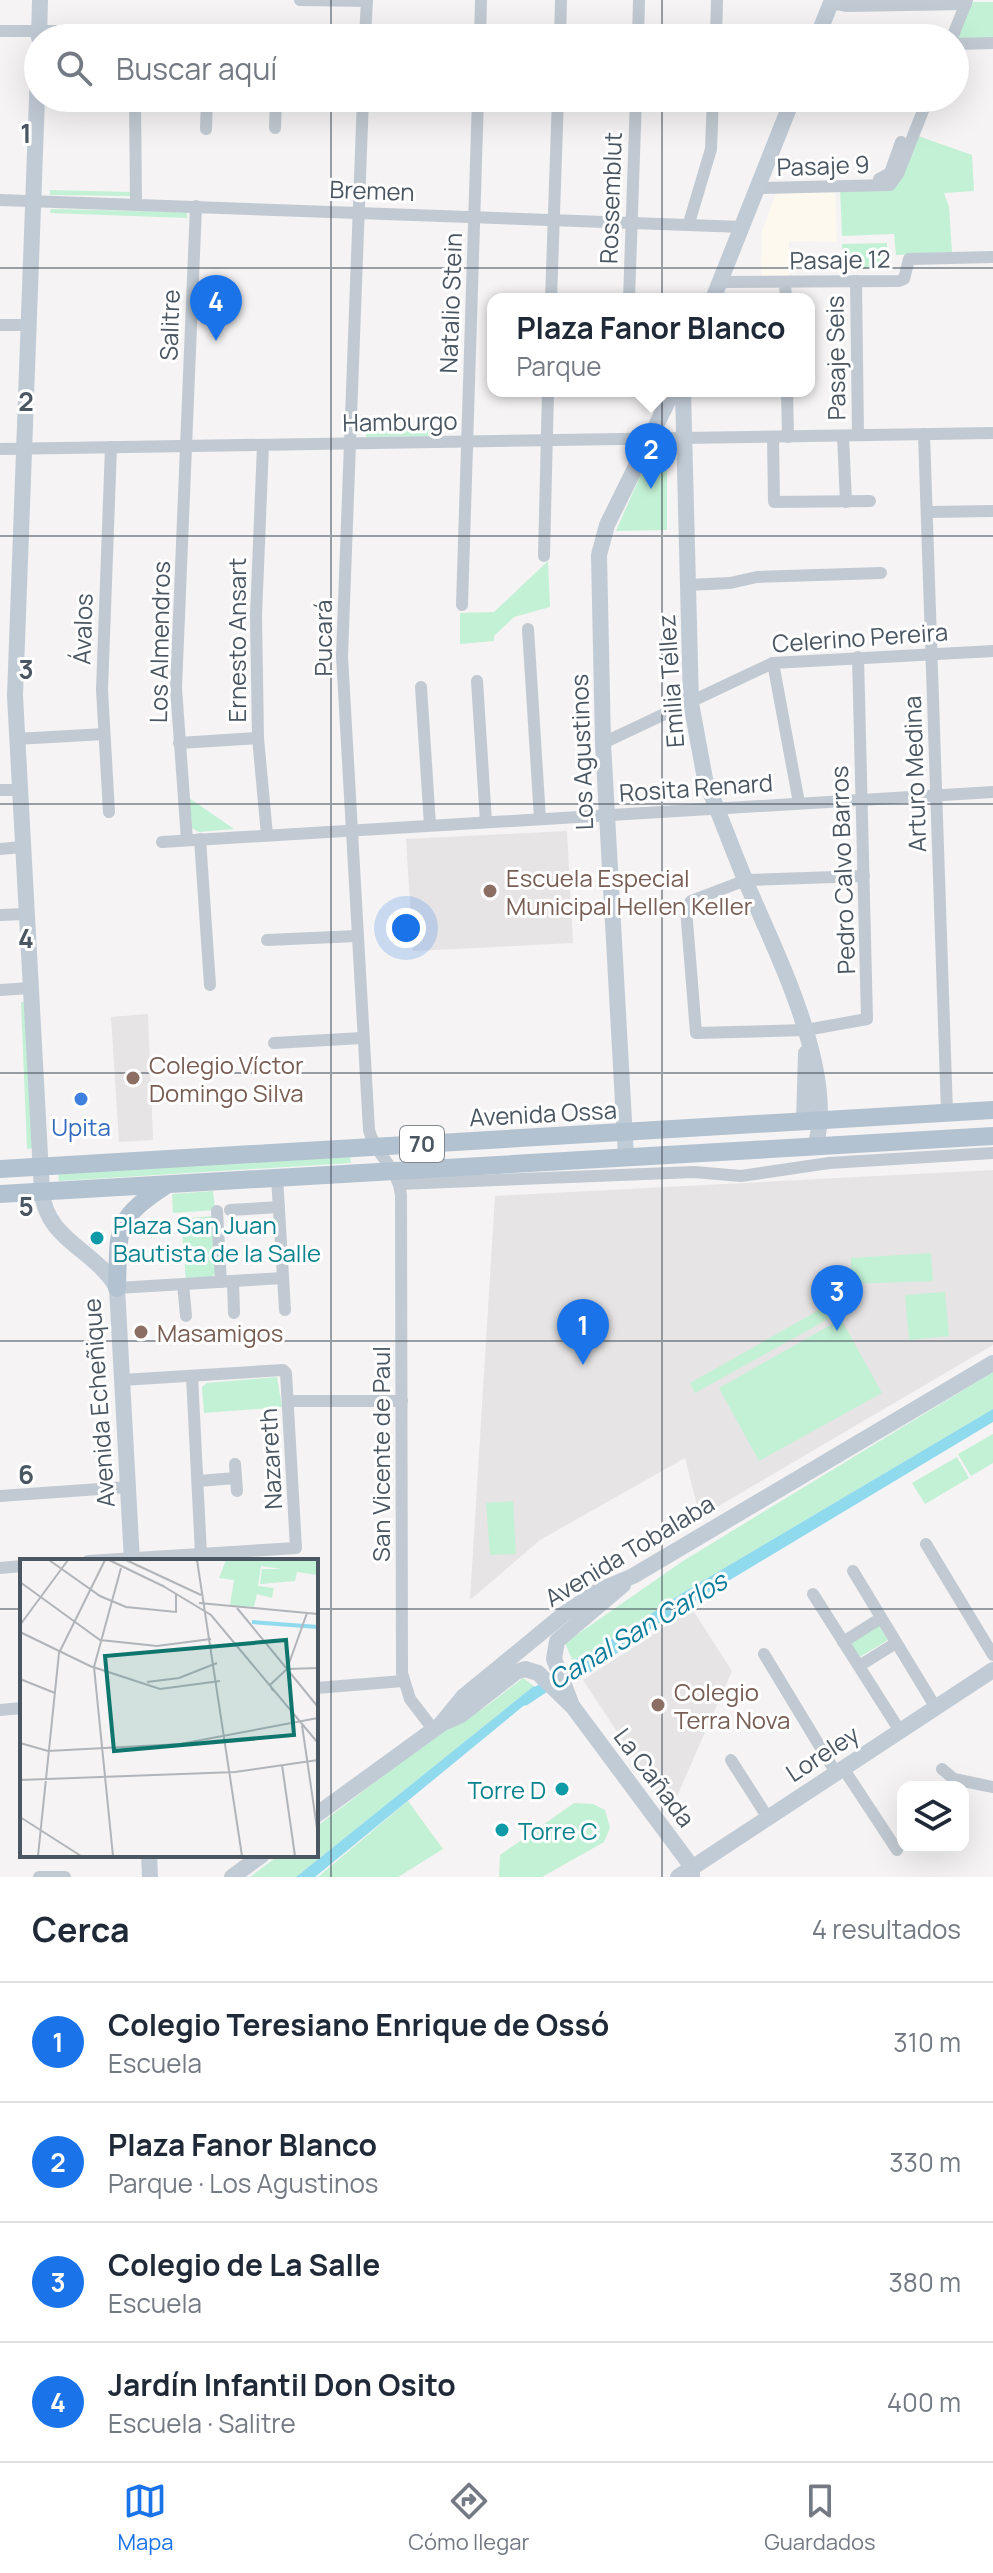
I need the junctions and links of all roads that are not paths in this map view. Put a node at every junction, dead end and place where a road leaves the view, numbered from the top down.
1 (40, 0) edge
2 (300, 0) edge
3 (481, 0) edge
4 (561, 0) edge
5 (639, 0) edge
6 (717, 0) edge
7 (367, 1) edge
8 (832, 1) edge
9 (966, 2) edge
10 (40, 24) edge
11 (366, 24) edge
12 (480, 24) edge
13 (560, 24) edge
14 (638, 24) edge
15 (716, 24) edge
16 (823, 24) edge
17 (957, 24) edge
18 (0, 31) edge
19 (24, 33) edge
20 (993, 43) edge
21 (969, 44) edge
22 (36, 112) edge
23 (135, 112) edge
24 (207, 112) edge
25 (276, 112) edge
26 (363, 112) edge
27 (478, 112) edge
28 (557, 112) edge
29 (635, 112) edge
30 (712, 112) edge
31 (787, 112) edge
32 (922, 112) edge
33 (275, 128) dead end
34 (206, 129) dead end
35 (901, 142) dead end
36 (759, 184) junction
37 (0, 200) edge
38 (32, 201) junction
39 (136, 204) junction
40 (196, 206) junction
41 (359, 211) junction
42 (474, 215) junction
43 (553, 218) junction
44 (631, 221) junction
45 (689, 223) junction
46 (743, 227) junction
47 (993, 257) edge
48 (856, 281) junction
49 (720, 282) junction
50 (785, 282) junction
51 (551, 293) edge
52 (629, 293) edge
53 (715, 293) edge
54 (786, 293) edge
55 (0, 325) edge
56 (27, 325) junction
57 (548, 397) edge
58 (670, 397) edge
59 (683, 397) edge
60 (787, 397) edge
61 (993, 433) edge
62 (924, 434) junction
63 (858, 435) junction
64 (843, 436) junction
65 (773, 437) junction
66 (788, 437) junction
67 (685, 438) junction
68 (649, 439) junction
69 (546, 440) junction
70 (467, 442) junction
71 (350, 444) junction
72 (187, 445) junction
73 (263, 445) junction
74 (111, 447) junction
75 (0, 449) edge
76 (22, 449) junction
77 (870, 501) dead end
78 (846, 502) junction
79 (993, 511) edge
80 (928, 512) junction
81 (544, 556) dead end
82 (881, 573) dead end
83 (687, 585) junction
84 (462, 605) dead end
85 (528, 629) dead end
86 (993, 651) edge
87 (932, 654) junction
88 (858, 657) junction
89 (773, 663) junction
90 (477, 681) dead end
91 (421, 687) dead end
92 (691, 703) junction
93 (104, 734) junction
94 (258, 738) junction
95 (16, 739) junction
96 (179, 743) junction
97 (603, 743) junction
98 (0, 790) edge
99 (19, 790) junction
100 (993, 792) edge
101 (936, 795) junction
102 (862, 800) junction
103 (799, 803) junction
104 (717, 808) junction
105 (109, 812) dead end
106 (607, 815) junction
107 (540, 819) junction
108 (486, 822) junction
109 (430, 825) junction
110 (351, 830) junction
111 (267, 835) junction
112 (194, 839) junction
113 (162, 842) dead end
114 (22, 847) junction
115 (0, 849) edge
116 (864, 876) junction
117 (746, 880) junction
118 (26, 914) junction
119 (0, 915) edge
120 (357, 936) junction
121 (267, 940) dead end
122 (210, 985) dead end
123 (30, 988) junction
124 (0, 990) edge
125 (807, 1036) junction
126 (362, 1038) junction
127 (274, 1043) dead end
128 (993, 1110) edge
129 (947, 1113) junction
130 (812, 1121) junction
131 (625, 1132) junction
132 (993, 1136) edge
133 (376, 1147) junction
134 (815, 1147) junction
135 (993, 1153) edge
136 (41, 1166) junction
137 (627, 1166) junction
138 (0, 1169) edge
139 (277, 1177) junction
140 (397, 1177) junction
141 (168, 1184) junction
142 (42, 1192) junction
143 (0, 1194) edge
144 (279, 1207) junction
145 (283, 1278) junction
146 (227, 1282) junction
147 (183, 1284) junction
148 (117, 1288) junction
149 (285, 1310) dead end
150 (234, 1313) dead end
151 (186, 1316) dead end
152 (993, 1363) edge
153 (192, 1376) junction
154 (122, 1380) junction
155 (289, 1401) junction
156 (402, 1401) junction
157 (235, 1464) dead end
158 (198, 1481) junction
159 (128, 1487) junction
160 (0, 1496) edge
161 (926, 1544) dead end
162 (201, 1554) junction
163 (265, 1556) edge
164 (132, 1559) edge
165 (20, 1566) edge
166 (0, 1568) edge
167 (853, 1571) dead end
168 (633, 1576) junction
169 (813, 1594) dead end
170 (881, 1618) junction
171 (843, 1642) junction
172 (896, 1643) junction
173 (764, 1654) dead end
174 (993, 1655) edge
175 (859, 1666) junction
176 (993, 1670) edge
177 (554, 1679) junction
178 (403, 1681) junction
179 (318, 1688) edge
180 (20, 1708) edge
181 (936, 1708) junction
182 (0, 1710) edge
183 (436, 1727) junction
184 (900, 1731) junction
185 (731, 1760) dead end
186 (942, 1769) dead end
187 (840, 1770) junction
188 (993, 1787) edge
189 (318, 1814) edge
190 (768, 1818) junction
191 (897, 1850) dead end
192 (149, 1857) edge
193 (259, 1857) edge
194 (692, 1872) edge
195 (39, 1877) edge
196 (65, 1877) edge
197 (150, 1877) edge
198 (232, 1877) edge
199 (678, 1877) edge
200 (709, 1877) edge

1 - 10 street
2 - 7 street
3 - 12 street
4 - 13 street
5 - 14 street
6 - 15 street
7 - 11 street
8 - 9 street
8 - 16 street
9 - 17 street
18 - 19 street
20 - 21 street
22 - 38 street, Avenida Echeñique
23 - 39 street
24 - 34 street
25 - 33 street
26 - 41 street, Pucará
27 - 42 street, Natalio Stein
28 - 43 street
29 - 44 street, Rossemblut
30 - 45 street
31 - 36 street
32 - 36 street, Pasaje 9
35 - 36 street
36 - 46 street
37 - 38 street, Bremen
38 - 39 street, Bremen
38 - 56 street, Avenida Echeñique
39 - 40 street, Bremen
40 - 41 street, Bremen
40 - 72 street, Salitre
41 - 42 street, Bremen
41 - 71 street, Pucará
42 - 43 street, Bremen
42 - 70 street, Natalio Stein
43 - 44 street, Bremen
43 - 51 street
44 - 45 street, Bremen
44 - 52 street, Rossemblut
45 - 46 street, Bremen
46 - 49 street
47 - 48 street, Pasaje 12
48 - 50 street, Pasaje 12
48 - 63 street, Pasaje Seis
49 - 50 street, Pasaje 12
49 - 53 street
50 - 54 street
55 - 56 street
56 - 76 street, Avenida Echeñique
57 - 69 street
58 - 68 street, Los Agustinos
59 - 67 street, Emilia Téllez
60 - 66 street
61 - 62 street, Hamburgo
62 - 63 street, Hamburgo
62 - 80 street, Arturo Medina
63 - 64 street, Hamburgo
64 - 66 street, Hamburgo
64 - 78 street
65 - 66 street, Hamburgo
65 - 67 street, Hamburgo
65 - 78 street
67 - 68 street, Hamburgo
67 - 83 street, Emilia Téllez
68 - 69 street, Hamburgo
68 - 97 street, Los Agustinos
69 - 70 street, Hamburgo
69 - 81 street
70 - 71 street, Hamburgo
70 - 84 street, Natalio Stein
71 - 73 street, Hamburgo
71 - 110 street, Pucará
72 - 73 street, Hamburgo
72 - 74 street, Hamburgo
72 - 96 street, Los Almendros
73 - 94 street, Ernesto Ansart
74 - 76 street, Hamburgo
74 - 93 street, Ávalos
75 - 76 street, Hamburgo
76 - 95 street, Avenida Echeñique
77 - 78 street
79 - 80 street
80 - 87 street, Arturo Medina
82 - 83 street
83 - 92 street, Emilia Téllez
85 - 107 street
86 - 87 street, Celerino Pereira
87 - 88 street, Celerino Pereira
87 - 101 street, Arturo Medina
88 - 89 street, Celerino Pereira
88 - 102 street, Pedro Calvo Barros
89 - 92 street, Celerino Pereira
89 - 103 street
90 - 108 street
91 - 109 street
92 - 97 street, Celerino Pereira
92 - 104 street, Emilia Téllez
93 - 95 street
93 - 105 street, Ávalos
94 - 96 street
94 - 111 street, Ernesto Ansart
95 - 99 street, Avenida Echeñique
96 - 112 street, Los Almendros
97 - 106 street, Los Agustinos
98 - 99 street
99 - 114 street, Avenida Echeñique
100 - 101 street, Rosita Renard
101 - 102 street, Rosita Renard
101 - 129 street, Arturo Medina
102 - 103 street, Rosita Renard
102 - 116 street, Pedro Calvo Barros
103 - 104 street, Rosita Renard
104 - 106 street, Rosita Renard
104 - 117 street, Emilia Téllez
106 - 107 street, Rosita Renard
106 - 131 street, Los Agustinos
107 - 108 street, Rosita Renard
108 - 109 street, Rosita Renard
109 - 110 street, Rosita Renard
110 - 111 street, Rosita Renard
110 - 120 street, Pucará
111 - 112 street, Rosita Renard
112 - 113 street, Rosita Renard
112 - 122 street, Los Almendros
114 - 115 street
114 - 118 street, Avenida Echeñique
116 - 117 street
116 - 125 street, Pedro Calvo Barros
117 - 125 street, Emilia Téllez
117 - 125 street
118 - 119 street
118 - 123 street, Avenida Echeñique
120 - 121 street
120 - 126 street, Pucará
123 - 124 street
123 - 136 street, Avenida Echeñique
125 - 130 street, Emilia Téllez
126 - 127 street
126 - 133 street, Pucará
128 - 129 main road, Avenida Ossa / 70
129 - 130 main road, Avenida Ossa / 70
130 - 131 main road, Avenida Ossa / 70
130 - 134 street, Emilia Téllez
131 - 133 main road, Avenida Ossa / 70
131 - 137 street, Los Agustinos
132 - 134 main road, Avenida Ossa / 70
133 - 136 main road, Avenida Ossa / 70
133 - 140 street, Pucará
134 - 137 main road, Avenida Ossa / 70
135 - 137 street, Avenida Ossa
136 - 138 main road, Avenida Ossa / 70
136 - 142 street, Avenida Echeñique
137 - 140 main road, Avenida Ossa / 70
139 - 140 main road, Avenida Ossa / 70
139 - 141 main road, Avenida Ossa / 70
139 - 144 street
140 - 156 street, San Vicente de Paul
141 - 142 main road, Avenida Ossa / 70
141 - 148 main road
142 - 143 main road, Avenida Ossa / 70
142 - 148 street, Avenida Echeñique
144 - 145 street
144 - 146 street
145 - 146 street
145 - 149 street
146 - 147 street
146 - 150 street
147 - 148 street
147 - 151 street
148 - 154 street, Avenida Echeñique
152 - 168 street, Avenida Tobalaba
153 - 154 street
153 - 155 street, Nazareth
153 - 158 street
154 - 159 street, Avenida Echeñique
155 - 156 street
155 - 163 street, Nazareth
156 - 178 street, San Vicente de Paul
157 - 158 street
158 - 162 street
159 - 160 street
159 - 164 street, Avenida Echeñique
161 - 174 street
162 - 163 street
162 - 164 street
165 - 166 street
167 - 170 street
168 - 177 street
168 - 183 street, Avenida Tobalaba
169 - 171 street
170 - 171 street
170 - 172 street
171 - 175 street
172 - 175 street
172 - 181 street
173 - 187 street
175 - 184 street
176 - 181 street, Loreley
177 - 183 street
177 - 194 street, La Cañada
178 - 179 street
178 - 183 street, San Vicente de Paul
180 - 182 street
181 - 184 street, Loreley
183 - 189 street, Avenida Tobalaba
184 - 187 street, Loreley
185 - 190 street
186 - 188 street
187 - 190 street, Loreley
187 - 191 street
190 - 194 street, Loreley
192 - 197 street
193 - 198 street
194 - 199 street, Loreley
194 - 200 street
195 - 196 street

